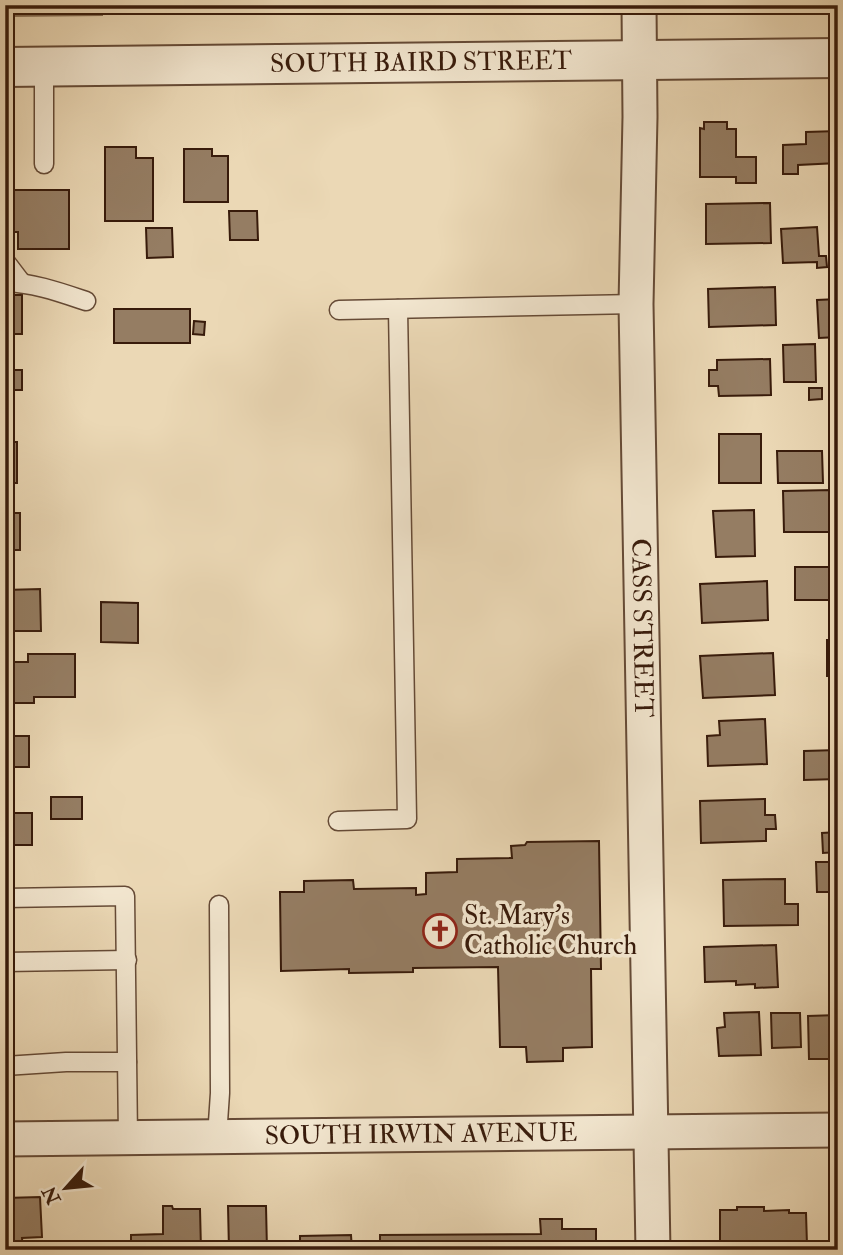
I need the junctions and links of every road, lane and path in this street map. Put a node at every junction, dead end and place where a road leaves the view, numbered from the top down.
1 (639, 5) edge
2 (838, 58) edge
3 (639, 60) junction
4 (5, 66) edge
5 (44, 66) junction
6 (44, 164) dead end
7 (5, 261) edge
8 (13, 282) edge
9 (86, 301) dead end
10 (636, 304) junction
11 (398, 309) junction
12 (339, 310) dead end
13 (338, 821) dead end
14 (5, 898) edge
15 (219, 905) dead end
16 (127, 960) junction
17 (5, 962) edge
18 (127, 1062) junction
19 (5, 1066) edge
20 (838, 1130) edge
21 (652, 1132) junction
22 (217, 1137) junction
23 (128, 1138) junction
24 (5, 1139) edge
25 (653, 1250) edge

1 - 3 street, CASS STREET
2 - 3 street, SOUTH BAIRD STREET
3 - 5 street, SOUTH BAIRD STREET
3 - 10 street, CASS STREET
4 - 5 street, SOUTH BAIRD STREET
5 - 6 lane
7 - 8 lane
8 - 9 lane
10 - 11 lane
10 - 21 street, CASS STREET
11 - 12 lane
11 - 13 lane
14 - 16 lane
15 - 22 lane
16 - 17 lane
16 - 18 lane
18 - 19 lane
18 - 23 lane
20 - 21 street, SOUTH IRWIN AVENUE
21 - 22 street, SOUTH IRWIN AVENUE
21 - 25 street, CASS STREET
22 - 23 street, SOUTH IRWIN AVENUE
23 - 24 street, SOUTH IRWIN AVENUE

